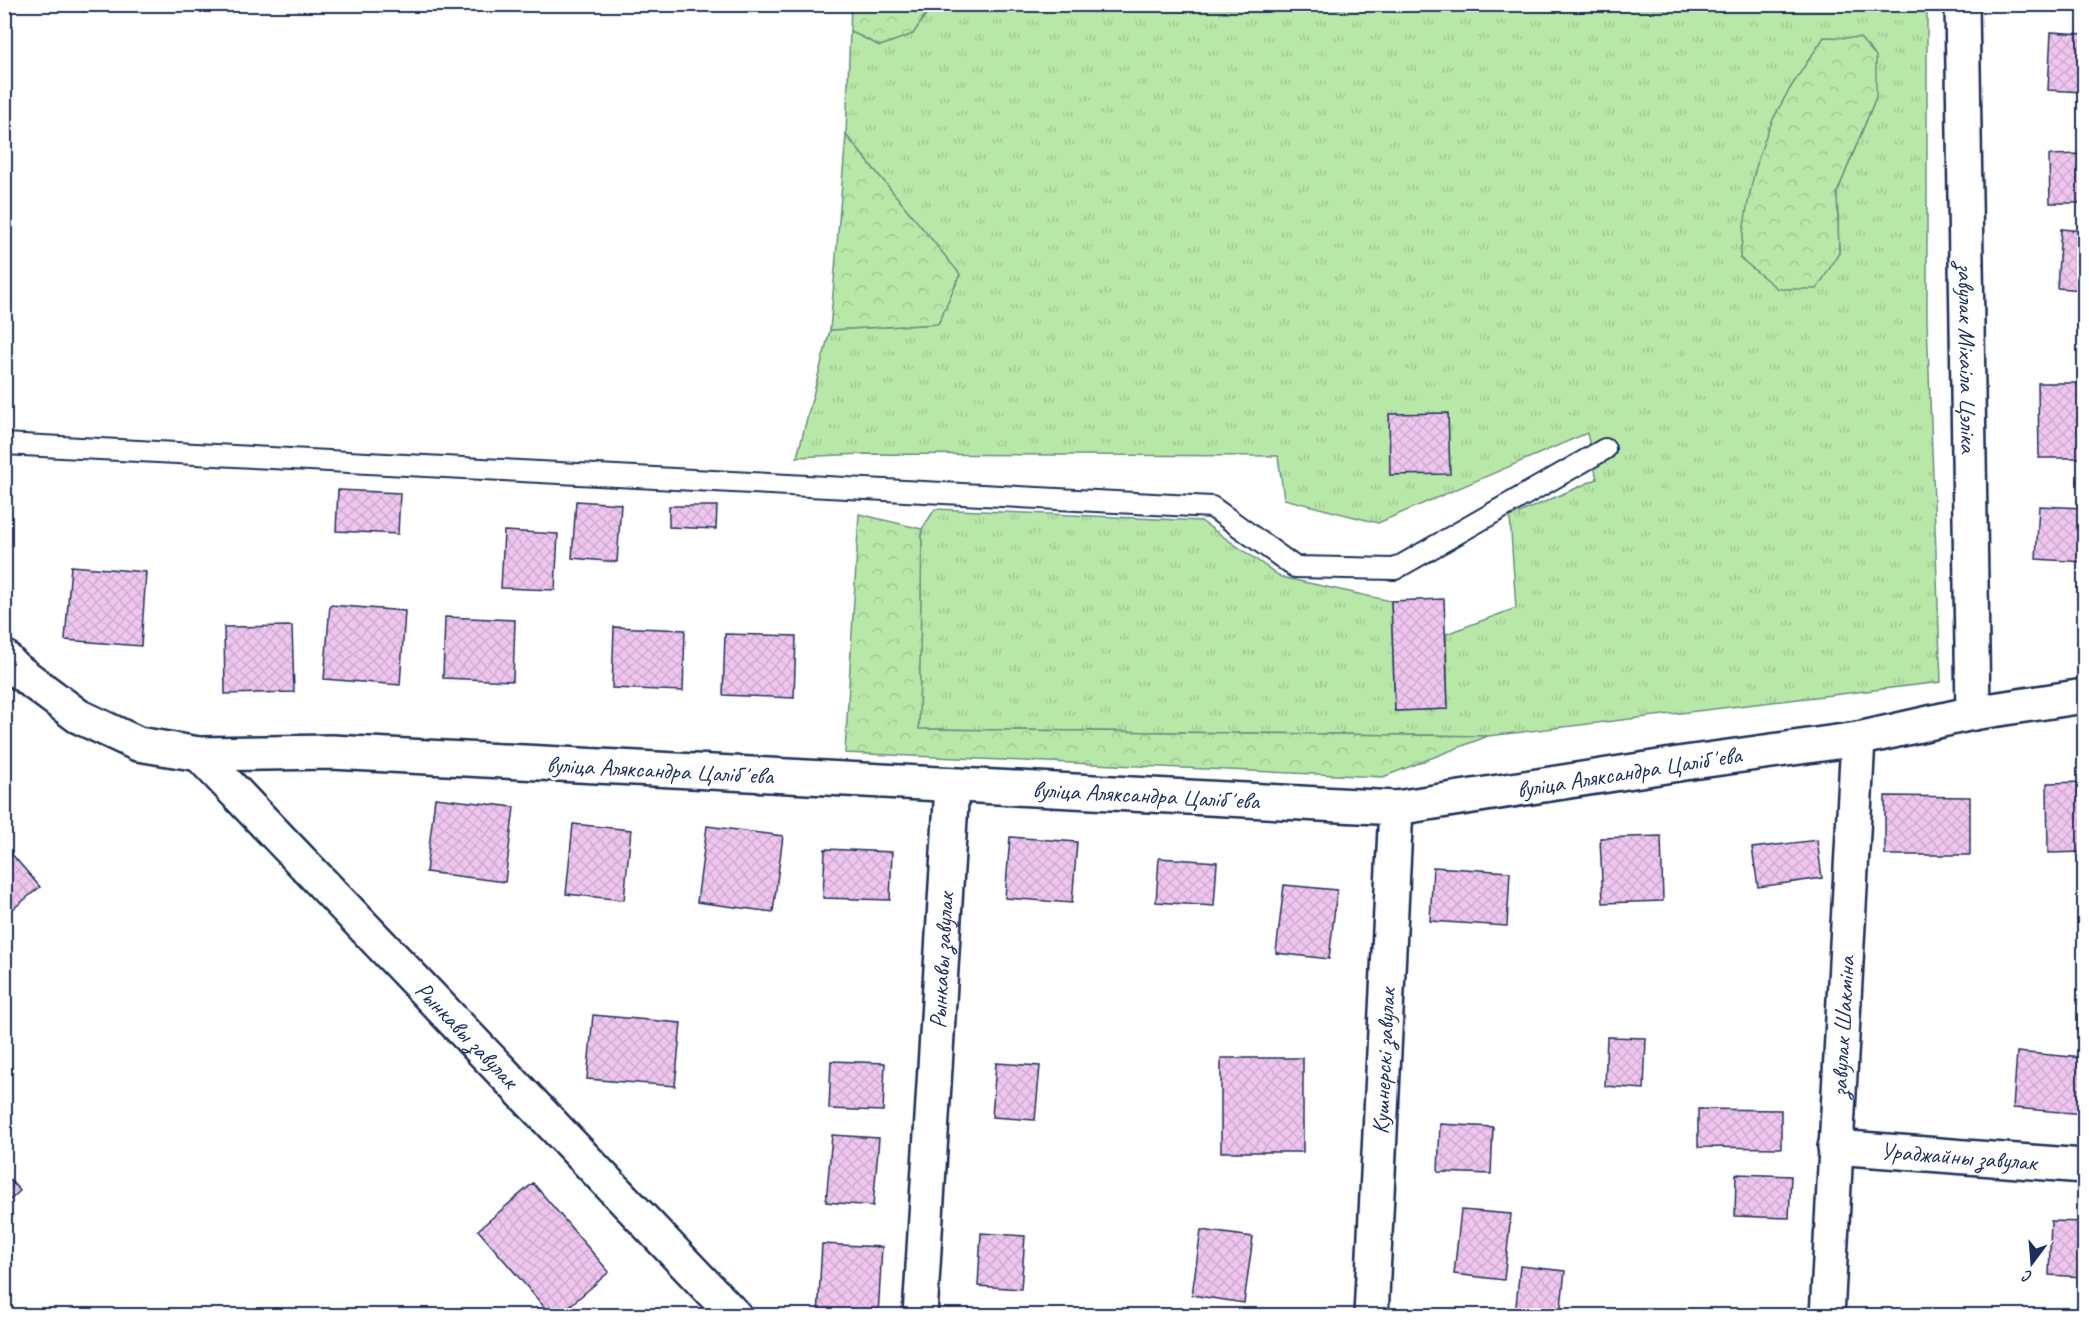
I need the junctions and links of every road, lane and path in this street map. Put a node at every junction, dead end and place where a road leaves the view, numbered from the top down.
1 (1962, 4) edge
2 (4, 444) edge
3 (1605, 448) dead end
4 (4, 657) edge
5 (2085, 696) edge
6 (1973, 713) junction
7 (1858, 739) junction
8 (199, 754) junction
9 (952, 786) junction
10 (1396, 808) junction
11 (1835, 1147) junction
12 (2085, 1166) edge
13 (735, 1316) edge
14 (920, 1316) edge
15 (1371, 1316) edge
16 (1827, 1316) edge

1 - 6 street, завулак Міхаіла Цэліка
2 - 3 lane
4 - 8 street, вуліца Аляксандра Цалібʼева
5 - 6 street, вуліца Аляксандра Цалібʼева
6 - 7 street, вуліца Аляксандра Цалібʼева
7 - 10 street, вуліца Аляксандра Цалібʼева
7 - 11 street, завулак Шакміна
8 - 9 street, вуліца Аляксандра Цалібʼева
8 - 13 street, Рынкавы завулак
9 - 10 street, вуліца Аляксандра Цалібʼева
9 - 14 street, Рынкавы завулак
10 - 15 street, Кушнерскі завулак
11 - 12 street, Ураджайны завулак
11 - 16 street, завулак Шакміна

